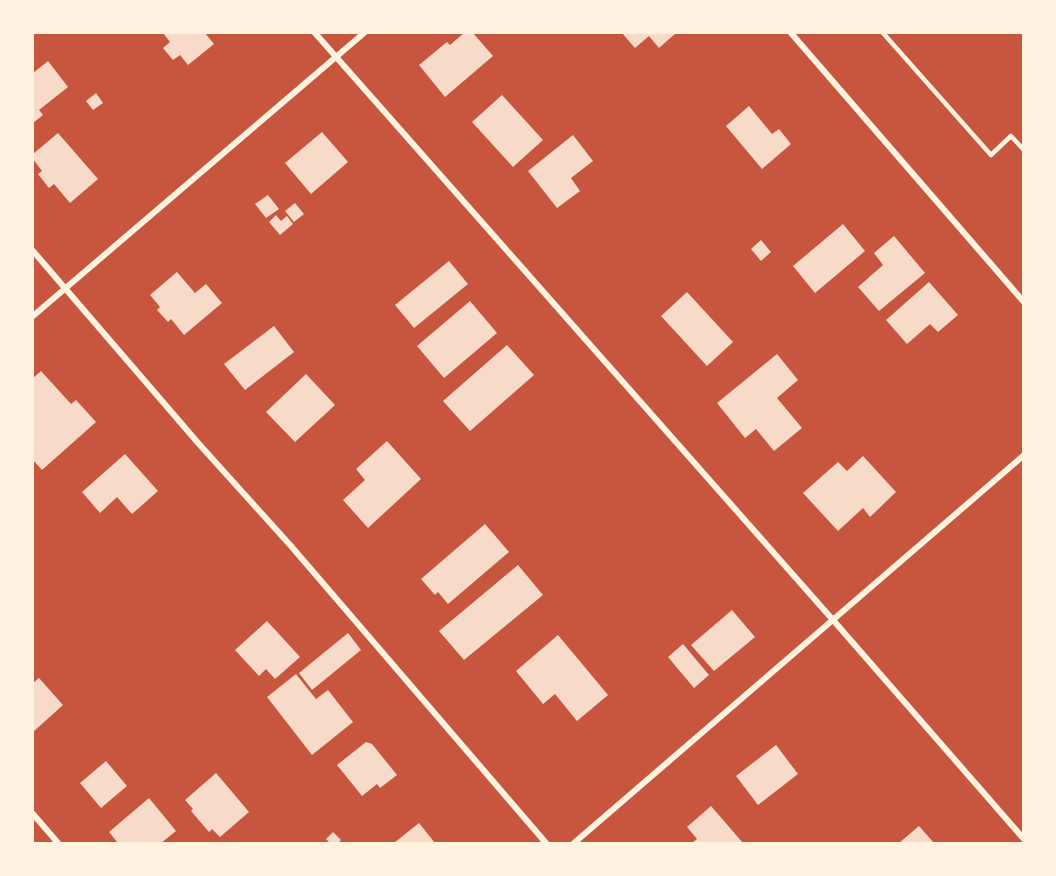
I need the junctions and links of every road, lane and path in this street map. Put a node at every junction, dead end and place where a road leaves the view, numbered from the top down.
1 (315, 33) edge
2 (364, 33) edge
3 (791, 33) edge
4 (884, 33) edge
5 (336, 57) junction
6 (1023, 149) edge
7 (33, 251) edge
8 (65, 288) junction
9 (1023, 301) edge
10 (33, 316) edge
11 (1023, 456) edge
12 (833, 620) junction
13 (33, 814) edge
14 (1023, 838) edge
15 (58, 843) edge
16 (546, 843) edge
17 (574, 843) edge

1 - 5 street
2 - 5 street
3 - 9 street
4 - 6 lane
5 - 8 street
5 - 12 street
7 - 8 street
8 - 10 street
8 - 16 street
11 - 12 street
12 - 14 street
12 - 17 street
13 - 15 street

